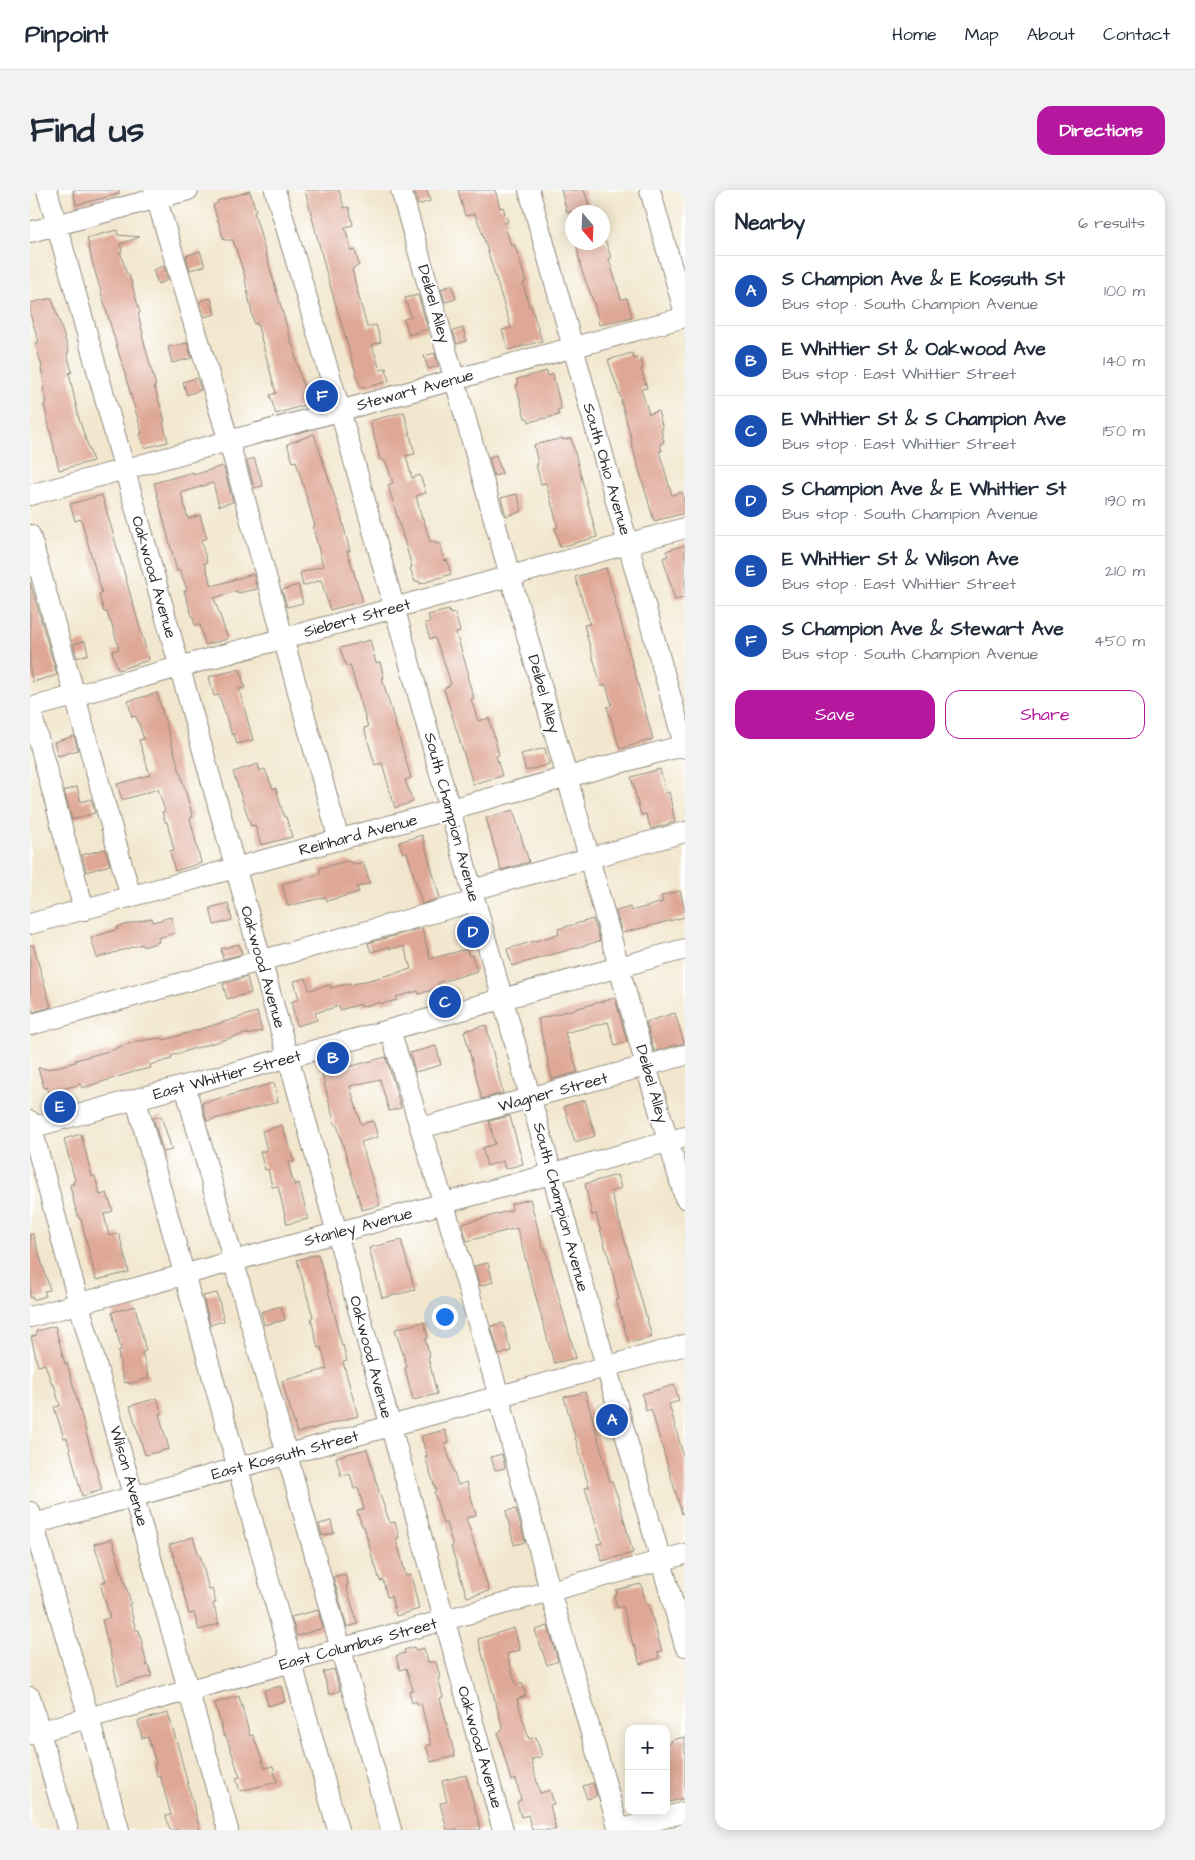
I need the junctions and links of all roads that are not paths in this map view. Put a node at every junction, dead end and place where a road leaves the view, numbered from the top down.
1 (47, 190) edge
2 (188, 190) edge
3 (275, 190) edge
4 (400, 190) edge
5 (529, 190) edge
6 (650, 190) edge
7 (155, 194) edge
8 (57, 225) junction
9 (30, 232) edge
10 (685, 315) edge
11 (574, 348) junction
12 (456, 380) junction
13 (340, 410) junction
14 (229, 442) junction
15 (124, 471) junction
16 (30, 495) edge
17 (685, 528) edge
18 (30, 534) edge
19 (628, 543) junction
20 (510, 576) junction
21 (394, 608) junction
22 (284, 638) junction
23 (179, 666) junction
24 (74, 696) junction
25 (30, 708) edge
26 (685, 746) edge
27 (567, 777) junction
28 (449, 810) junction
29 (685, 832) edge
30 (339, 840) junction
31 (588, 858) junction
32 (235, 868) junction
33 (473, 896) junction
34 (131, 897) junction
35 (84, 910) junction
36 (30, 924) edge
37 (685, 949) edge
38 (261, 960) junction
39 (619, 967) junction
40 (503, 999) junction
41 (30, 1025) edge
42 (390, 1030) junction
43 (685, 1055) edge
44 (288, 1058) junction
45 (646, 1066) junction
46 (185, 1086) junction
47 (532, 1098) junction
48 (136, 1100) junction
49 (31, 1126) edge
50 (421, 1128) junction
51 (677, 1139) edge
52 (552, 1175) junction
53 (685, 1198) edge
54 (444, 1204) junction
55 (337, 1233) junction
56 (234, 1261) junction
57 (185, 1275) junction
58 (79, 1304) junction
59 (30, 1317) edge
60 (685, 1344) edge
61 (606, 1366) junction
62 (499, 1396) junction
63 (390, 1426) junction
64 (287, 1454) junction
65 (238, 1468) junction
66 (135, 1497) junction
67 (31, 1521) edge
68 (685, 1554) edge
69 (661, 1560) junction
70 (550, 1591) junction
71 (445, 1620) junction
72 (685, 1646) edge
73 (341, 1649) junction
74 (292, 1662) junction
75 (189, 1691) junction
76 (30, 1697) edge
77 (89, 1718) junction
78 (35, 1733) edge
79 (685, 1812) edge
80 (68, 1830) edge
81 (119, 1830) edge
82 (228, 1830) edge
83 (338, 1830) edge
84 (391, 1830) edge
85 (503, 1830) edge
86 (619, 1830) edge

1 - 8 street, Oakwood Avenue
2 - 7 street
3 - 13 street, South Champion Avenue
4 - 12 street, Deibel Alley
5 - 11 street, South Ohio Avenue
6 - 10 street
7 - 8 street
7 - 14 street
8 - 9 street
8 - 15 street, Oakwood Avenue
10 - 11 street, Stewart Avenue
11 - 12 street, Stewart Avenue
11 - 19 street, South Ohio Avenue
12 - 13 street, Stewart Avenue
12 - 20 street, Deibel Alley
13 - 14 street, Stewart Avenue
13 - 21 street, South Champion Avenue
14 - 15 street, Stewart Avenue
14 - 22 street
15 - 16 street, Stewart Avenue
15 - 23 street, Oakwood Avenue
17 - 19 street, Siebert Street
18 - 24 street
19 - 20 street, Siebert Street
19 - 26 street, South Ohio Avenue
20 - 21 street, Siebert Street
20 - 27 street, Deibel Alley
21 - 22 street, Siebert Street
21 - 28 street, South Champion Avenue
22 - 23 street, Siebert Street
22 - 30 street
23 - 24 street, Siebert Street
23 - 32 street, Oakwood Avenue
24 - 25 street, Siebert Street
24 - 34 street
25 - 35 street
26 - 27 street, Reinhard Avenue
27 - 28 street, Reinhard Avenue
27 - 31 street, Deibel Alley
28 - 30 street, Reinhard Avenue
28 - 33 street, South Champion Avenue
29 - 31 street
30 - 32 street, Reinhard Avenue
31 - 33 street
31 - 39 street, Deibel Alley
32 - 34 street, Reinhard Avenue
32 - 38 street, Oakwood Avenue
33 - 38 street
33 - 40 street, South Champion Avenue
34 - 35 street, Reinhard Avenue
35 - 36 street, Reinhard Avenue
37 - 39 street, East Whittier Street
38 - 41 street
38 - 44 street, Oakwood Avenue
39 - 40 street, East Whittier Street
39 - 45 street, Deibel Alley
40 - 42 street, East Whittier Street
40 - 47 street, South Champion Avenue
42 - 44 street, East Whittier Street
42 - 50 street
43 - 45 street, Wagner Street
44 - 46 street, East Whittier Street
44 - 55 street, Oakwood Avenue
45 - 47 street, Wagner Street
45 - 51 street, Deibel Alley
46 - 48 street, East Whittier Street
46 - 56 street
47 - 50 street, Wagner Street
47 - 52 street, South Champion Avenue
48 - 49 street, East Whittier Street
48 - 57 street
49 - 58 street, Wilson Avenue
50 - 54 street
51 - 52 street, Stanley Avenue
51 - 53 street, Deibel Alley
52 - 54 street, Stanley Avenue
52 - 61 street, South Champion Avenue
54 - 55 street, Stanley Avenue
54 - 62 street
55 - 56 street, Stanley Avenue
55 - 63 street, Oakwood Avenue
56 - 57 street, Stanley Avenue
56 - 64 street
57 - 58 street, Stanley Avenue
57 - 65 street
58 - 59 street, Stanley Avenue
58 - 66 street, Wilson Avenue
60 - 61 street, East Kossuth Street
61 - 62 street, East Kossuth Street
61 - 69 street, South Champion Avenue
62 - 63 street, East Kossuth Street
62 - 70 street
63 - 64 street, East Kossuth Street
63 - 71 street, Oakwood Avenue
64 - 65 street, East Kossuth Street
64 - 73 street
65 - 66 street, East Kossuth Street
65 - 74 street
66 - 67 street, East Kossuth Street
66 - 75 street, Wilson Avenue
67 - 77 street
68 - 69 street, East Columbus Street
69 - 70 street, East Columbus Street
69 - 72 street, South Champion Avenue
70 - 71 street, East Columbus Street
70 - 86 street
71 - 73 street, East Columbus Street
71 - 85 street, Oakwood Avenue
73 - 74 street, East Columbus Street
73 - 84 street
74 - 75 street, East Columbus Street
74 - 83 street
75 - 77 street, East Columbus Street
75 - 82 street, Wilson Avenue
76 - 78 street
77 - 78 street, East Columbus Street
77 - 81 street
78 - 80 street
79 - 86 street

